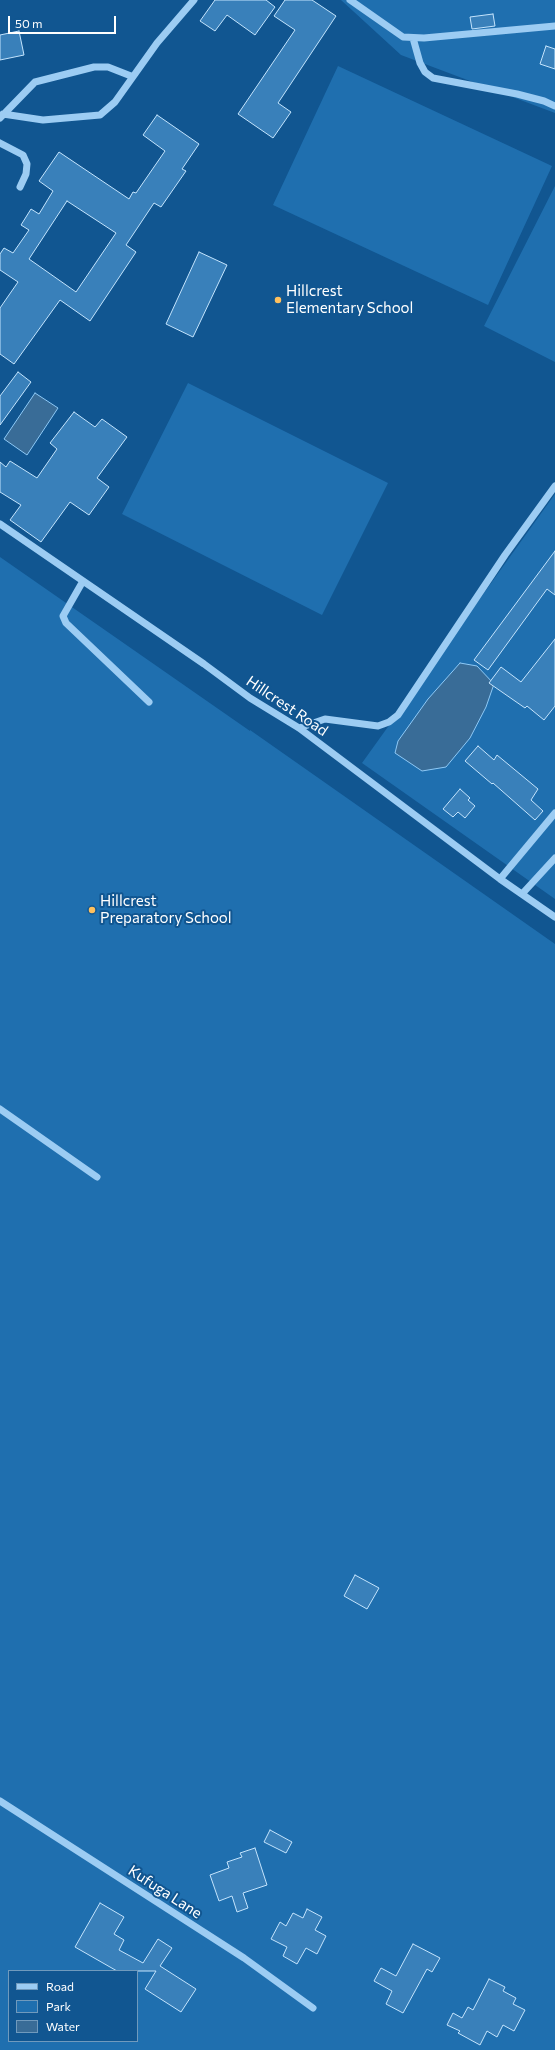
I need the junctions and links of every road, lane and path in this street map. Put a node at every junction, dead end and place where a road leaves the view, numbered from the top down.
1 (194, 0) edge
2 (350, 0) edge
3 (555, 26) edge
4 (413, 38) junction
5 (131, 76) junction
6 (555, 106) edge
7 (1, 116) edge
8 (0, 143) edge
9 (20, 187) dead end
10 (555, 486) edge
11 (0, 524) edge
12 (83, 582) junction
13 (149, 702) dead end
14 (299, 728) junction
15 (555, 813) edge
16 (555, 858) edge
17 (500, 879) junction
18 (522, 894) junction
19 (555, 917) edge
20 (0, 1109) edge
21 (97, 1177) dead end
22 (0, 1802) edge
23 (314, 2008) dead end

1 - 5 street
2 - 4 street
3 - 4 street
4 - 6 street
5 - 7 street
5 - 7 street
8 - 9 street
10 - 14 street
11 - 12 street, Hillcrest Road
12 - 13 street
12 - 14 street, Hillcrest Road
14 - 17 street, Hillcrest Road
15 - 17 street
16 - 18 street
17 - 18 street, Hillcrest Road
18 - 19 street, Hillcrest Road
20 - 21 street
22 - 23 street, Kufuga Lane

